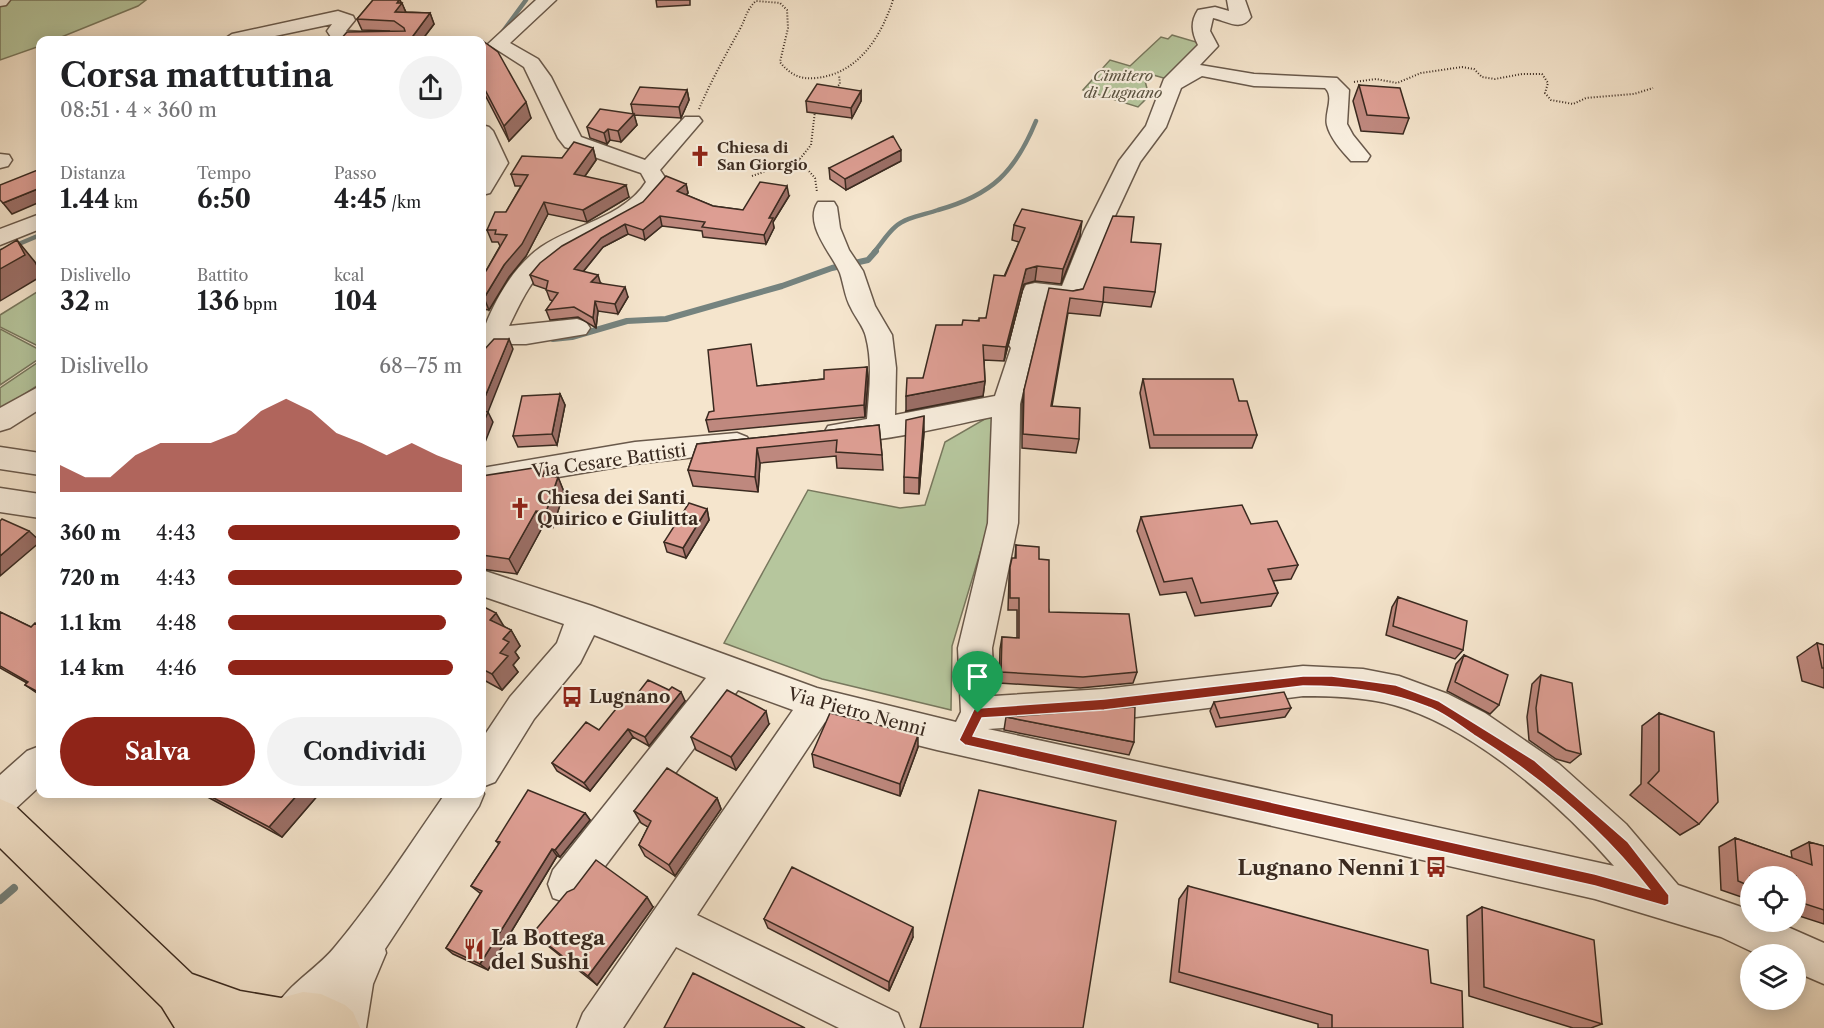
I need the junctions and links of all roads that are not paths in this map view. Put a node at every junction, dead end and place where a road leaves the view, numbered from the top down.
1 (547, 0) edge
2 (1236, 0) edge
3 (251, 36) edge
4 (338, 36) edge
5 (490, 45) edge
6 (1170, 86) junction
7 (692, 121) road end
8 (486, 140) edge
9 (1359, 156) dead end
10 (649, 169) junction
11 (486, 181) edge
12 (826, 209) road end
13 (36, 223) edge
14 (0, 238) edge
15 (577, 328) dead end
16 (487, 344) edge
17 (36, 399) edge
18 (1006, 404) junction
19 (0, 422) edge
20 (881, 428) junction
21 (811, 436) edge
22 (764, 441) edge
23 (0, 458) edge
24 (36, 463) edge
25 (486, 478) edge
26 (0, 500) edge
27 (36, 505) edge
28 (486, 584) edge
29 (572, 613) junction
30 (623, 631) junction
31 (563, 660) junction
32 (730, 672) junction
33 (817, 704) junction
34 (523, 706) junction
35 (972, 726) junction
36 (486, 764) edge
37 (36, 767) edge
38 (463, 798) edge
39 (0, 799) edge
40 (0, 819) edge
41 (567, 884) dead end
42 (1665, 900) junction
43 (671, 923) junction
44 (378, 926) junction
45 (1824, 964) edge
46 (178, 991) junction
47 (279, 1021) edge
48 (202, 1028) edge
49 (337, 1028) edge
50 (345, 1028) edge
51 (597, 1028) edge
52 (883, 1028) edge

1 - 5 street
2 - 6 street
3 - 4 street
5 - 10 street
6 - 9 street
6 - 18 street
7 - 10 street
8 - 11 street
10 - 16 street
12 - 20 street
13 - 14 street
15 - 16 street
17 - 19 street
18 - 20 street
18 - 35 street
20 - 21 street
22 - 25 street, Via Cesare Battisti
23 - 24 street
26 - 27 street
28 - 29 street, Via Pietro Nenni
29 - 30 street, Via Pietro Nenni
29 - 31 street
29 - 34 street
30 - 31 street
30 - 32 street, Via Pietro Nenni
31 - 34 street
32 - 33 street, Via Pietro Nenni
32 - 41 street
33 - 35 street, Via Pietro Nenni
33 - 43 street
34 - 36 street
35 - 42 street, Via Pietro Nenni
35 - 42 street
37 - 39 street
38 - 44 street
40 - 46 main road
42 - 45 street, Via Pietro Nenni
43 - 51 street
43 - 52 street
44 - 47 street
44 - 50 street
46 - 47 main road
46 - 48 main road
47 - 49 main road

